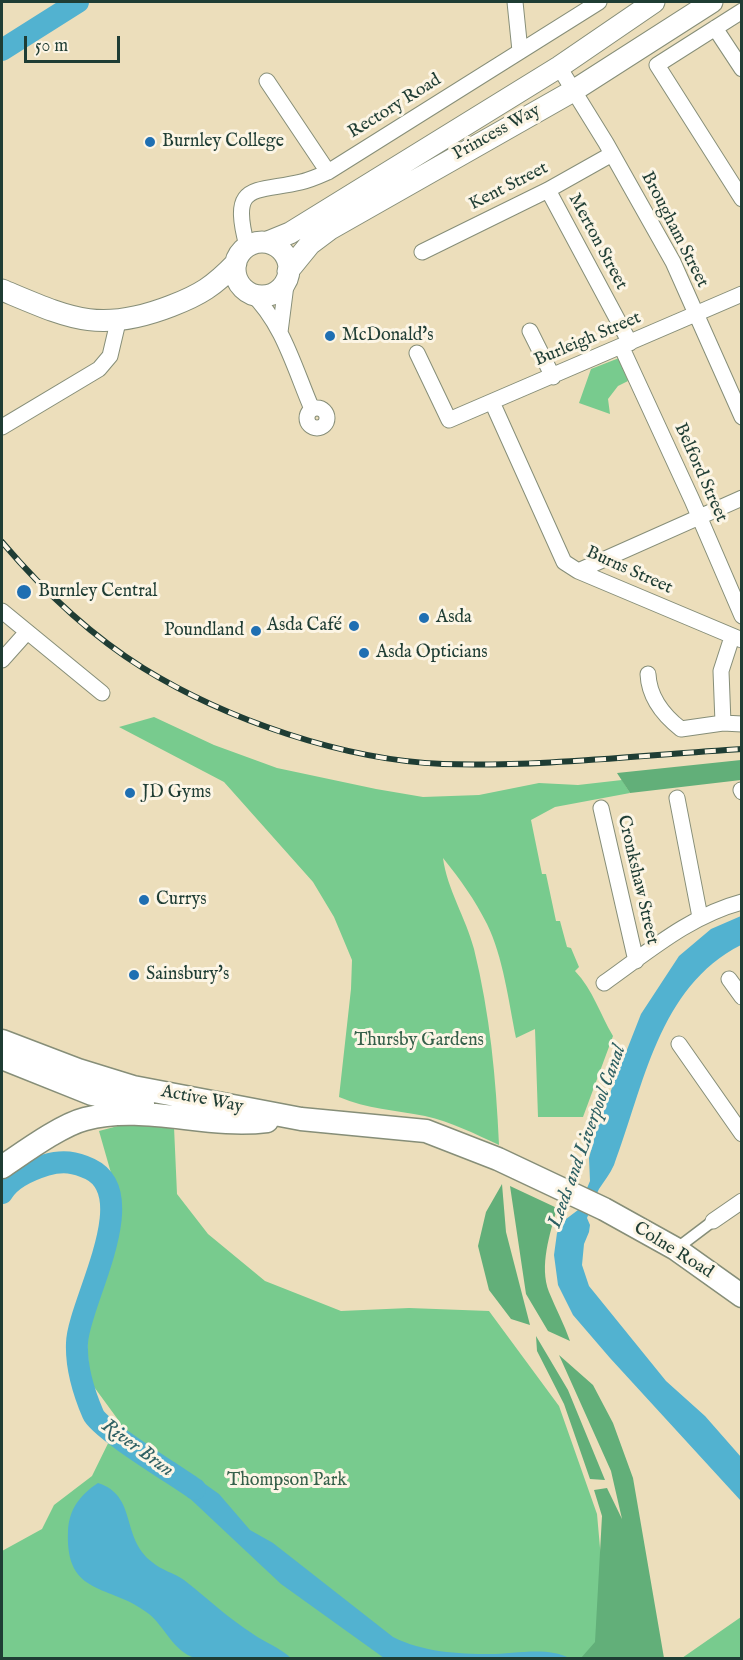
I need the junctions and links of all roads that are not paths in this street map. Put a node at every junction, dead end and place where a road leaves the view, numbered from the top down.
1 (515, 2) edge
2 (599, 2) edge
3 (654, 2) edge
4 (712, 2) edge
5 (741, 11) edge
6 (715, 28) junction
7 (520, 51) junction
8 (559, 67) junction
9 (741, 69) edge
10 (267, 81) dead end
11 (573, 91) junction
12 (612, 154) junction
13 (328, 172) junction
14 (548, 190) junction
15 (740, 191) edge
16 (250, 250) junction
17 (422, 252) dead end
18 (287, 274) junction
19 (2, 290) edge
20 (249, 292) junction
21 (202, 294) junction
22 (741, 294) edge
23 (695, 315) junction
24 (118, 322) junction
25 (530, 331) dead end
26 (280, 332) junction
27 (625, 345) junction
28 (417, 353) dead end
29 (553, 377) junction
30 (492, 402) junction
31 (312, 409) dead end
32 (741, 417) edge
33 (2, 428) edge
34 (741, 498) edge
35 (700, 518) junction
36 (578, 571) junction
37 (2, 611) edge
38 (741, 616) edge
39 (27, 632) junction
40 (737, 639) edge
41 (2, 660) edge
42 (648, 674) dead end
43 (102, 693) dead end
44 (723, 723) junction
45 (741, 724) edge
46 (677, 798) dead end
47 (601, 808) dead end
48 (741, 902) edge
49 (700, 917) junction
50 (636, 961) junction
51 (729, 979) dead end
52 (604, 983) dead end
53 (741, 997) edge
54 (2, 1041) edge
55 (679, 1044) dead end
56 (2, 1058) edge
57 (78, 1070) junction
58 (121, 1084) junction
59 (92, 1094) junction
60 (301, 1119) junction
61 (82, 1120) junction
62 (275, 1120) junction
63 (741, 1134) edge
64 (2, 1150) edge
65 (2, 1167) edge
66 (741, 1201) edge
67 (713, 1221) joint
68 (676, 1249) junction
69 (741, 1296) edge

1 - 7 street
2 - 7 street, Rectory Road
3 - 8 main road, Princess Way
4 - 11 main road, Princess Way
5 - 6 street
6 - 9 street
6 - 15 street
7 - 13 street, Rectory Road
8 - 11 street, Brougham Street
8 - 16 main road, Princess Way
10 - 13 street
11 - 12 street, Brougham Street
11 - 18 main road, Princess Way
12 - 14 street, Kent Street
12 - 23 street, Brougham Street
13 - 16 street, Rectory Road
14 - 17 street, Kent Street
14 - 27 street, Merton Street
16 - 18 main road
16 - 20 main road
16 - 21 main road, Princess Way
18 - 20 main road
18 - 26 street
19 - 24 main road, Princess Way
20 - 21 main road, Princess Way
20 - 26 street
21 - 24 main road, Princess Way
22 - 23 street, Burleigh Street
23 - 27 street, Burleigh Street
23 - 32 street, Brougham Street
24 - 33 street
25 - 29 street
26 - 31 street
27 - 29 street, Burleigh Street
27 - 35 street, Belford Street
28 - 30 street, Burleigh Street
29 - 30 street, Burleigh Street
30 - 36 street, Burns Street
34 - 35 street
35 - 36 street
35 - 38 street, Belford Street
36 - 40 street, Burns Street
37 - 39 street
39 - 41 street
39 - 43 street
40 - 44 street
42 - 44 street
44 - 45 street
46 - 49 street
47 - 50 street, Cronkshaw Street
48 - 49 street
49 - 50 street
50 - 52 street
51 - 53 street
54 - 57 main road, Active Way
55 - 63 street
56 - 59 main road, Active Way
57 - 58 main road, Active Way
57 - 59 main road
58 - 59 main road
58 - 60 main road, Active Way
59 - 61 main road
59 - 62 main road, Active Way
59 - 64 main road
60 - 62 main road, Active Way
60 - 68 main road, Colne Road
61 - 62 main road, Active Way
61 - 65 main road
66 - 67 street
67 - 68 street
68 - 69 main road, Colne Road

